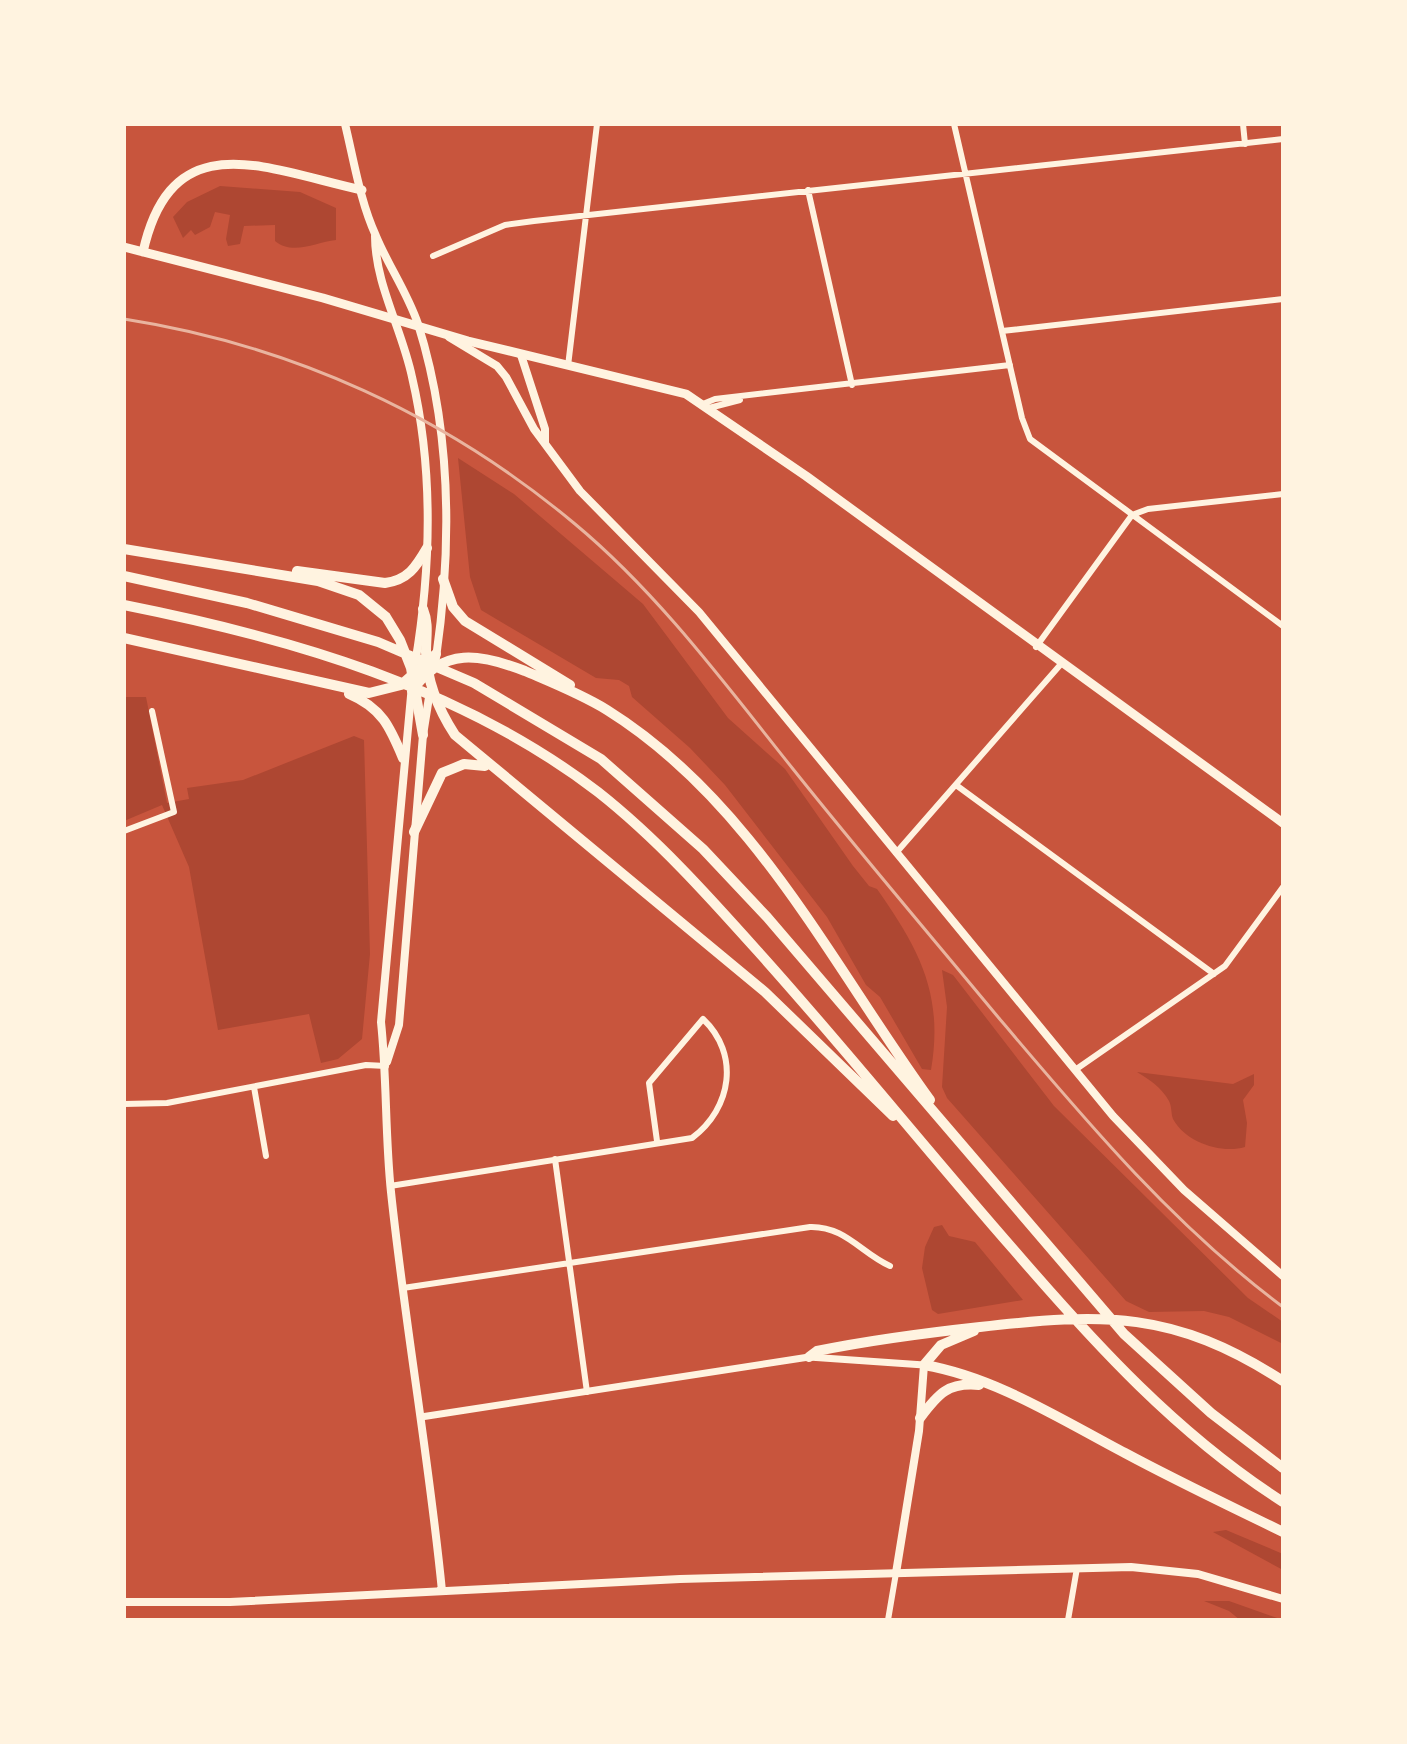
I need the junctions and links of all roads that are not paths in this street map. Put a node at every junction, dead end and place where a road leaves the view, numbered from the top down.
1 (345, 124) edge
2 (597, 124) edge
3 (954, 124) edge
4 (1243, 124) edge
5 (1283, 139) edge
6 (1245, 144) junction
7 (966, 173) junction
8 (362, 190) junction
9 (808, 190) junction
10 (587, 215) junction
11 (375, 236) junction
12 (124, 247) edge
13 (143, 252) junction
14 (433, 256) dead end
15 (1283, 299) edge
16 (1002, 331) junction
17 (445, 334) junction
18 (521, 355) junction
19 (1010, 365) junction
20 (568, 366) junction
21 (852, 385) junction
22 (706, 406) junction
23 (545, 442) junction
24 (1283, 494) edge
25 (1132, 515) junction
26 (427, 548) junction
27 (124, 549) edge
28 (267, 573) junction
29 (124, 576) edge
30 (443, 579) junction
31 (124, 605) edge
32 (423, 609) junction
33 (1283, 626) edge
34 (124, 638) edge
35 (1036, 647) junction
36 (436, 654) joint
37 (1061, 664) junction
38 (430, 670) junction
39 (431, 687) junction
40 (342, 688) junction
41 (412, 689) junction
42 (583, 697) junction
43 (152, 711) dead end
44 (423, 735) junction
45 (403, 758) junction
46 (491, 767) junction
47 (956, 785) junction
48 (1283, 823) edge
49 (124, 831) edge
50 (414, 832) junction
51 (896, 853) junction
52 (1283, 887) edge
53 (1214, 974) junction
54 (386, 1066) junction
55 (1075, 1070) junction
56 (254, 1087) junction
57 (124, 1104) edge
58 (944, 1126) junction
59 (911, 1129) junction
60 (657, 1141) junction
61 (266, 1156) dead end
62 (555, 1159) junction
63 (390, 1186) junction
64 (570, 1265) junction
65 (890, 1266) dead end
66 (1283, 1276) edge
67 (403, 1288) junction
68 (983, 1327) junction
69 (809, 1357) junction
70 (924, 1365) junction
71 (1283, 1381) edge
72 (990, 1386) junction
73 (587, 1392) junction
74 (421, 1417) junction
75 (920, 1418) junction
76 (1283, 1468) edge
77 (1283, 1502) edge
78 (1283, 1532) edge
79 (1077, 1568) junction
80 (896, 1573) junction
81 (442, 1591) junction
82 (1283, 1599) edge
83 (124, 1602) edge
84 (888, 1620) edge
85 (1068, 1620) edge

1 - 8 main road
2 - 10 street
3 - 7 street
4 - 6 street
5 - 6 street
6 - 7 street
7 - 9 street
7 - 16 street
8 - 11 main road
8 - 13 main road
9 - 10 street
9 - 21 street
10 - 14 street
10 - 20 street
11 - 26 main road
11 - 30 main road
12 - 13 main road
13 - 17 main road
15 - 16 street
16 - 19 street
17 - 18 main road
17 - 23 main road
18 - 20 main road
18 - 23 main road
19 - 21 street
19 - 25 street
20 - 22 main road
21 - 22 street
22 - 35 main road
23 - 51 main road
24 - 25 street
25 - 33 street
25 - 35 street
26 - 28 highway
26 - 32 main road
27 - 28 highway
28 - 41 highway
29 - 58 highway
30 - 36 main road
30 - 42 highway
31 - 59 highway
32 - 38 highway
32 - 41 main road
34 - 40 highway
35 - 37 main road
36 - 38 highway
37 - 47 street
37 - 48 main road
38 - 39 highway
38 - 41 highway
38 - 42 highway
39 - 44 main road
39 - 46 highway
40 - 41 highway
40 - 45 highway
41 - 44 highway
41 - 45 main road
42 - 58 highway
43 - 49 street
44 - 50 main road
45 - 54 main road
46 - 50 highway
46 - 59 highway
47 - 51 street
47 - 53 street
50 - 54 main road
51 - 55 main road
52 - 53 street
53 - 55 street
54 - 56 street
54 - 63 main road
55 - 66 main road
56 - 57 street
56 - 61 street
58 - 76 highway
59 - 77 highway
60 - 60 street
60 - 62 street
62 - 63 street
62 - 64 street
63 - 67 main road
64 - 65 street
64 - 67 street
64 - 73 street
67 - 74 main road
68 - 69 highway
68 - 70 highway
68 - 71 highway
69 - 70 street
69 - 73 street
70 - 72 highway
70 - 75 main road
72 - 75 highway
72 - 78 highway
73 - 74 street
74 - 81 main road
75 - 80 main road
79 - 80 main road
79 - 82 main road
79 - 85 street
80 - 81 main road
80 - 84 street
81 - 83 main road

